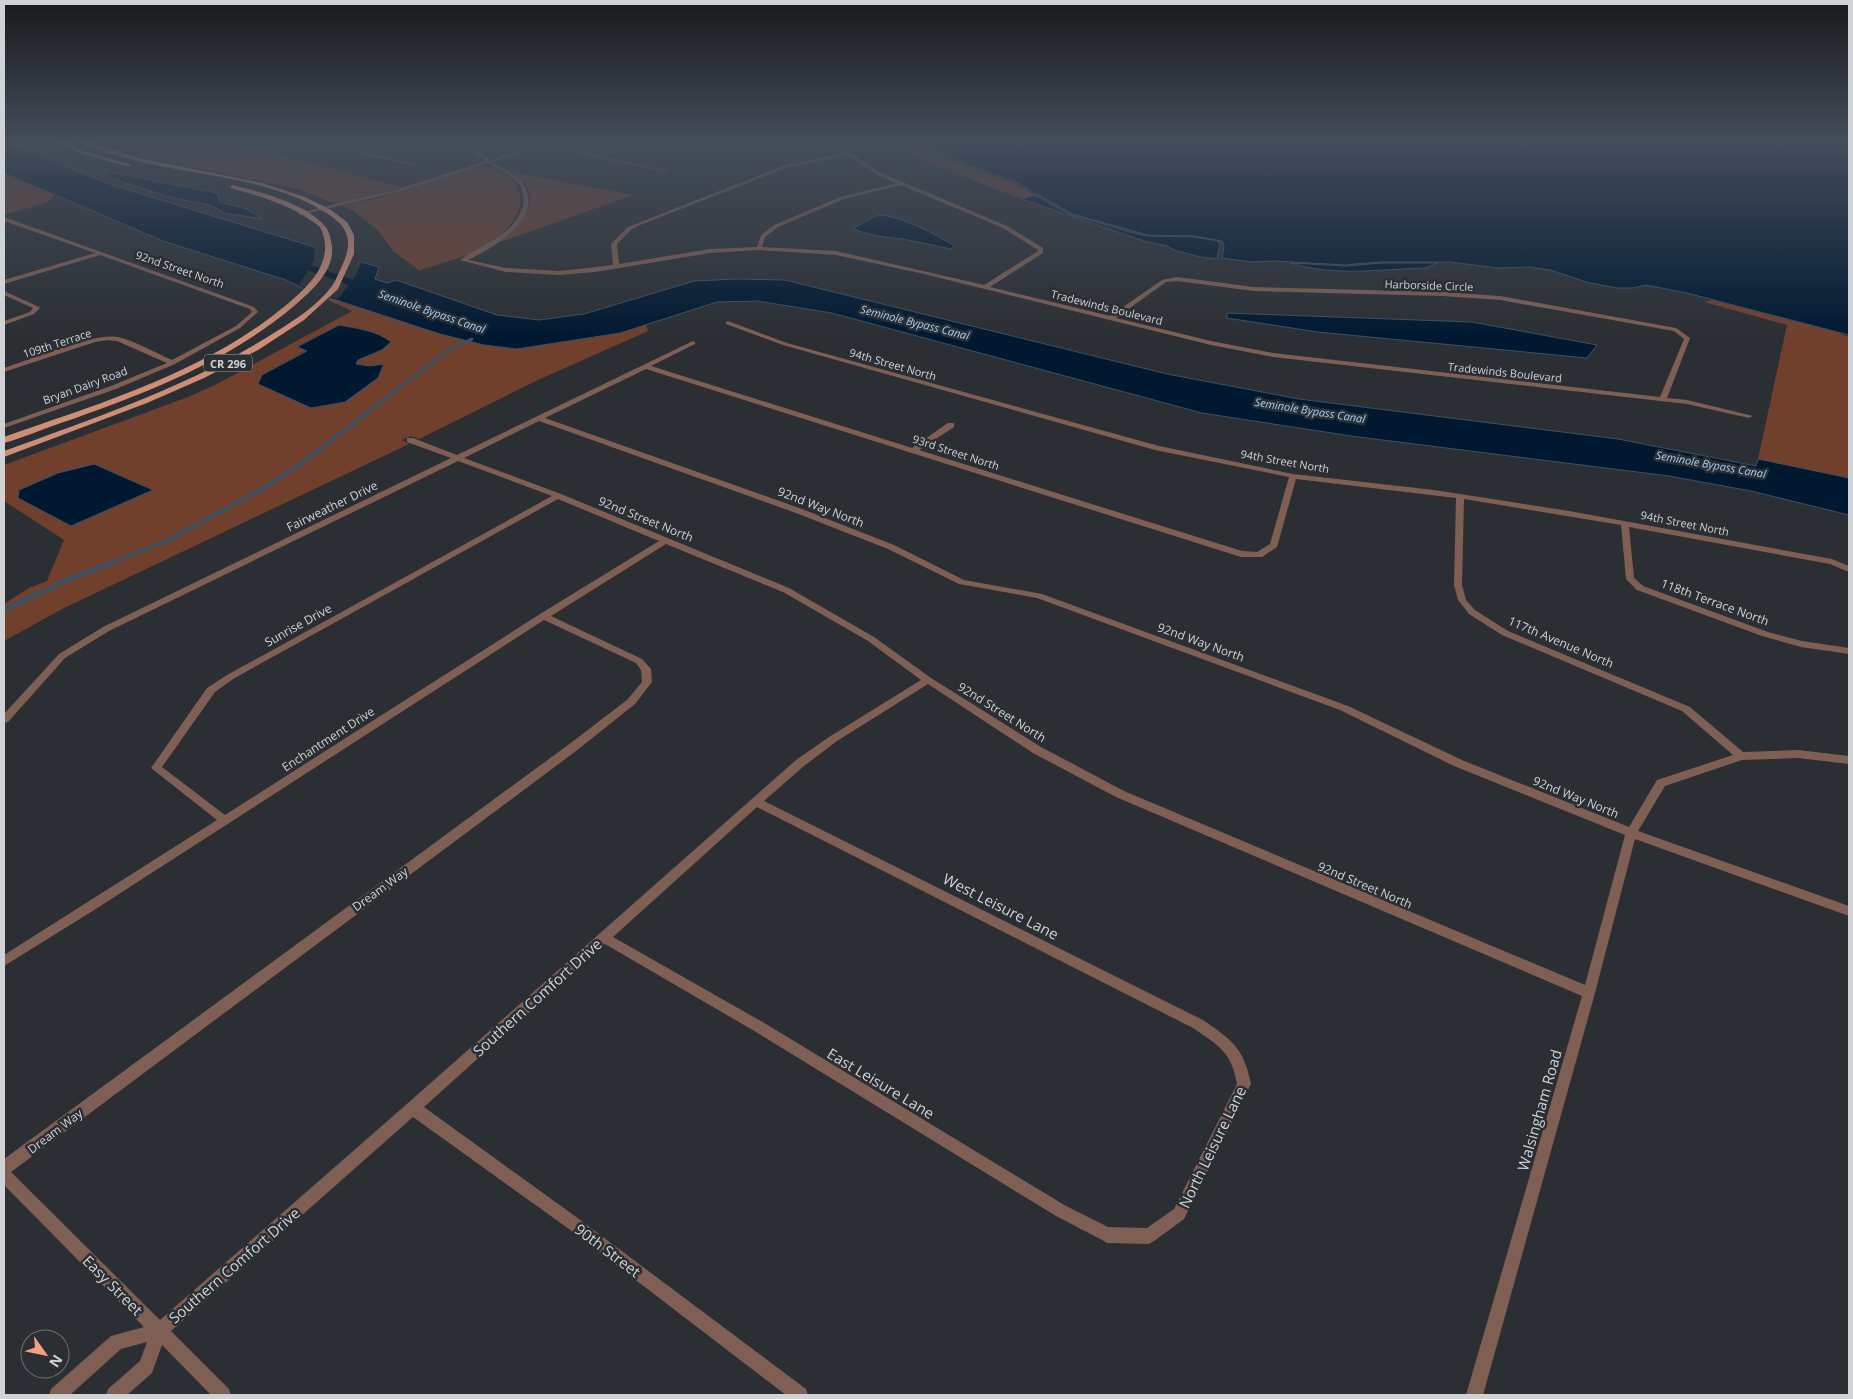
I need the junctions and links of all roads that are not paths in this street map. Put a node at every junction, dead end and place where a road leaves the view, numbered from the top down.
1 (288, 206) edge
2 (321, 206) edge
3 (332, 206) edge
4 (525, 206) edge
5 (684, 206) edge
6 (822, 206) edge
7 (954, 206) edge
8 (324, 208) junction
9 (302, 213) junction
10 (4, 219) edge
11 (759, 248) junction
12 (99, 254) junction
13 (616, 266) junction
14 (4, 282) edge
15 (985, 287) junction
16 (4, 293) edge
17 (1111, 318) junction
18 (4, 323) edge
19 (728, 323) dead end
20 (693, 344) dead end
21 (172, 363) junction
22 (647, 367) junction
23 (4, 370) edge
24 (1663, 399) junction
25 (1749, 416) dead end
26 (538, 418) junction
27 (952, 425) dead end
28 (4, 426) edge
29 (4, 440) edge
30 (410, 440) dead end
31 (914, 450) junction
32 (4, 454) edge
33 (458, 459) junction
34 (1293, 476) junction
35 (558, 496) junction
36 (1460, 496) junction
37 (1625, 523) junction
38 (666, 540) junction
39 (1849, 569) edge
40 (543, 616) junction
41 (1849, 651) edge
42 (928, 680) junction
43 (4, 720) edge
44 (1741, 756) junction
45 (1849, 760) edge
46 (756, 802) junction
47 (225, 820) junction
48 (1631, 833) junction
49 (1849, 911) edge
50 (603, 937) junction
51 (4, 961) edge
52 (1589, 993) junction
53 (1228, 1045) joint
54 (413, 1108) junction
55 (4, 1168) edge
56 (4, 1176) edge
57 (1149, 1236) joint
58 (159, 1331) junction
59 (57, 1395) edge
60 (114, 1395) edge
61 (222, 1395) edge
62 (800, 1395) edge
63 (1475, 1395) edge

1 - 9 main road, CR 296
2 - 8 main road, CR 296
3 - 8 street
4 - 13 street, Tradewinds Boulevard
5 - 13 street
6 - 11 street
7 - 15 street
8 - 9 street
8 - 32 main road, CR 296
9 - 29 main road, Bryan Dairy Road / CR 296
10 - 12 street, 92nd Street North
11 - 13 street, Tradewinds Boulevard
11 - 15 street, Tradewinds Boulevard
12 - 14 street
12 - 21 street, 92nd Street North
15 - 17 street, Tradewinds Boulevard
16 - 18 street
17 - 24 street, Tradewinds Boulevard
17 - 24 street, Harborside Circle
19 - 34 street, 94th Street North
20 - 22 street, Fairweather Drive
21 - 23 street, 109th Terrace
21 - 28 street, Bryan Dairy Road
22 - 26 street, Fairweather Drive
22 - 31 street, 93rd Street North
24 - 25 street, Tradewinds Boulevard
26 - 33 street, Fairweather Drive
26 - 48 street, 92nd Way North
27 - 31 street
30 - 33 street, 92nd Street North
31 - 34 street, 93rd Street North
33 - 35 street, 92nd Street North
33 - 43 street, Fairweather Drive
34 - 36 street, 94th Street North
35 - 38 street, 92nd Street North
35 - 47 street, Sunrise Drive
36 - 37 street, 94th Street North
36 - 44 street, 117th Avenue North
37 - 39 street, 94th Street North
37 - 41 street, 118th Terrace North
38 - 40 street, Enchantment Drive
38 - 42 street, 92nd Street North
40 - 47 street, Enchantment Drive
40 - 55 street, Dream Way
42 - 46 street, Southern Comfort Drive
42 - 52 street, 92nd Street North
44 - 45 street, Walsingham Road
44 - 48 street, Walsingham Road
46 - 50 street, Southern Comfort Drive
46 - 53 street, West Leisure Lane
47 - 51 street, Enchantment Drive
48 - 49 street, 92nd Way North
48 - 52 street, Walsingham Road
50 - 54 street, Southern Comfort Drive
50 - 57 street, East Leisure Lane
52 - 63 street, Walsingham Road
53 - 57 street, North Leisure Lane
54 - 58 street, Southern Comfort Drive
54 - 62 street, 90th Street
56 - 58 street, Easy Street
58 - 59 street, Southern Comfort Drive
58 - 60 street, Southern Comfort Drive
58 - 61 street, Easy Street

